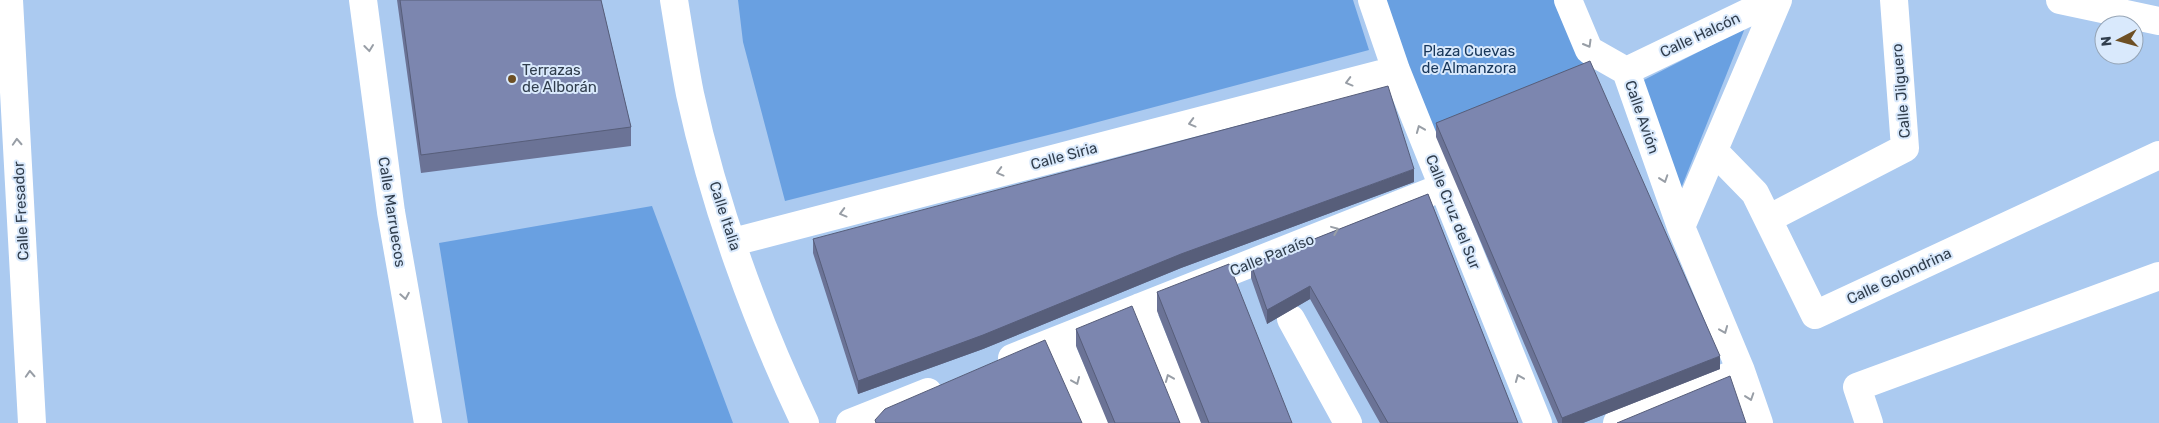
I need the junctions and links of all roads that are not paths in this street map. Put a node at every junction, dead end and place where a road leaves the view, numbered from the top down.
1 (9, 0) edge
2 (363, 0) edge
3 (674, 0) edge
4 (1372, 0) edge
5 (1568, 0) edge
6 (1774, 0) edge
7 (1778, 0) edge
8 (1894, 0) edge
9 (2060, 0) edge
10 (2159, 21) edge
11 (1396, 70) junction
12 (1626, 70) junction
13 (1714, 151) junction
14 (2159, 155) edge
15 (1443, 186) junction
16 (1768, 219) junction
17 (1681, 227) junction
18 (733, 242) junction
19 (2159, 276) edge
20 (1140, 307) junction
21 (1291, 319) dead end
22 (1058, 340) junction
23 (985, 369) edge
24 (1741, 371) junction
25 (948, 384) edge
26 (32, 423) edge
27 (428, 423) edge
28 (805, 423) edge
29 (850, 423) edge
30 (1094, 423) edge
31 (1187, 423) edge
32 (1348, 423) edge
33 (1538, 423) edge
34 (1617, 423) edge
35 (1759, 423) edge
36 (1869, 423) edge

26 -> 1 street, Calle Fresador
2 -> 27 street, Calle Marruecos
3 - 18 street, Calle Italia
4 - 11 street, Calle Cruz del Sur
5 -> 12 street, Calle Avión
6 - 12 street, Calle Halcón
7 - 13 street
8 - 16 street, Calle Jilguero
9 - 10 street
15 -> 11 street, Calle Cruz del Sur
11 -> 18 street, Calle Siria
12 -> 17 street, Calle Avión
13 - 16 street, Calle Golondrina
13 - 17 street
14 - 16 street, Calle Golondrina
20 -> 15 street, Calle Paraíso
33 -> 15 street, Calle Cruz del Sur
17 -> 24 street, Calle Avión
18 - 28 street, Calle Italia
19 - 36 street
20 - 22 street, Calle Paraíso
31 -> 20 street
21 - 32 street
22 - 23 street, Calle Paraíso
22 -> 30 street
24 - 34 street
24 -> 35 street, Calle Avión
25 - 29 street

